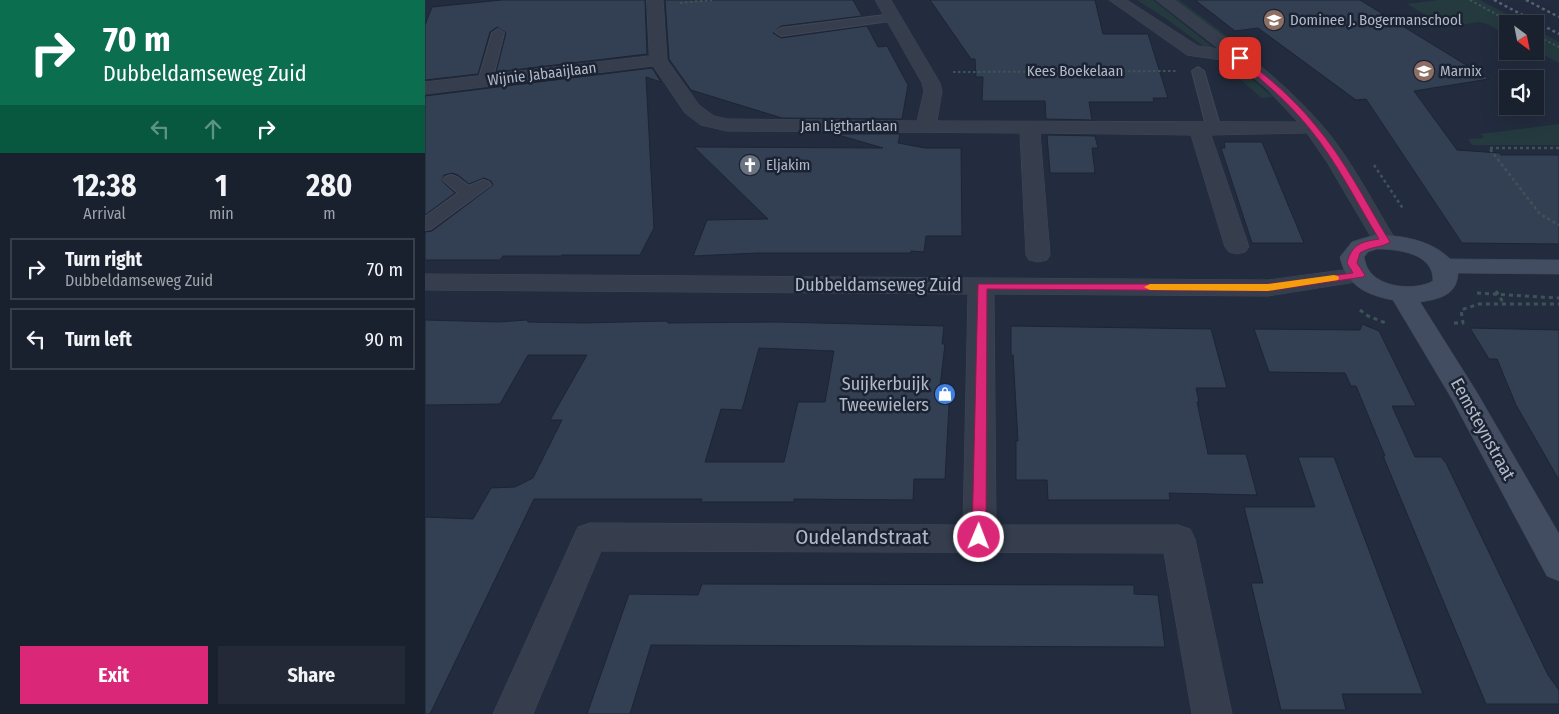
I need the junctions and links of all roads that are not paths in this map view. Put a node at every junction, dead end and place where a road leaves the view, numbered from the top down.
1 (883, 0) edge
2 (1117, 0) edge
3 (1164, 0) edge
4 (655, 3) edge
5 (893, 18) junction
6 (781, 32) dead end
7 (498, 33) dead end
8 (1238, 57) junction
9 (658, 60) junction
10 (1199, 73) road end
11 (485, 81) junction
12 (425, 88) edge
13 (926, 127) junction
14 (1313, 127) junction
15 (1030, 129) junction
16 (1206, 129) junction
17 (451, 180) dead end
18 (483, 185) dead end
19 (468, 193) junction
20 (425, 225) edge
21 (1385, 242) junction
22 (1237, 247) dead end
23 (1039, 255) dead end
24 (1443, 266) junction
25 (1559, 266) edge
26 (1359, 275) junction
27 (425, 282) edge
28 (981, 286) junction
29 (1402, 294) junction
30 (979, 537) junction
31 (1559, 566) edge
32 (513, 714) edge
33 (1212, 714) edge

1 - 5 street
2 - 8 street
3 - 8 street
4 - 9 street
5 - 6 lane
5 - 13 street
7 - 11 lane
8 - 14 street
9 - 11 street, Wijnie Jabaaijlaan
9 - 13 street, Jan Ligthartlaan
10 - 16 lane
11 - 12 street, Wijnie Jabaaijlaan
13 - 15 street, Jan Ligthartlaan
14 - 16 street, Jan Ligthartlaan
14 - 21 street
15 - 16 street, Jan Ligthartlaan
15 - 23 street
16 - 22 street
17 - 19 lane
18 - 19 lane
19 - 20 lane
21 - 24 street
21 - 26 street
24 - 25 street
24 - 29 street
26 - 28 street, Dubbeldamseweg Zuid
26 - 29 street
27 - 28 street, Dubbeldamseweg Zuid
28 - 30 street
29 - 31 street, Eemsteynstraat
30 - 32 street, Oudelandstraat
30 - 33 street, Oudelandstraat

